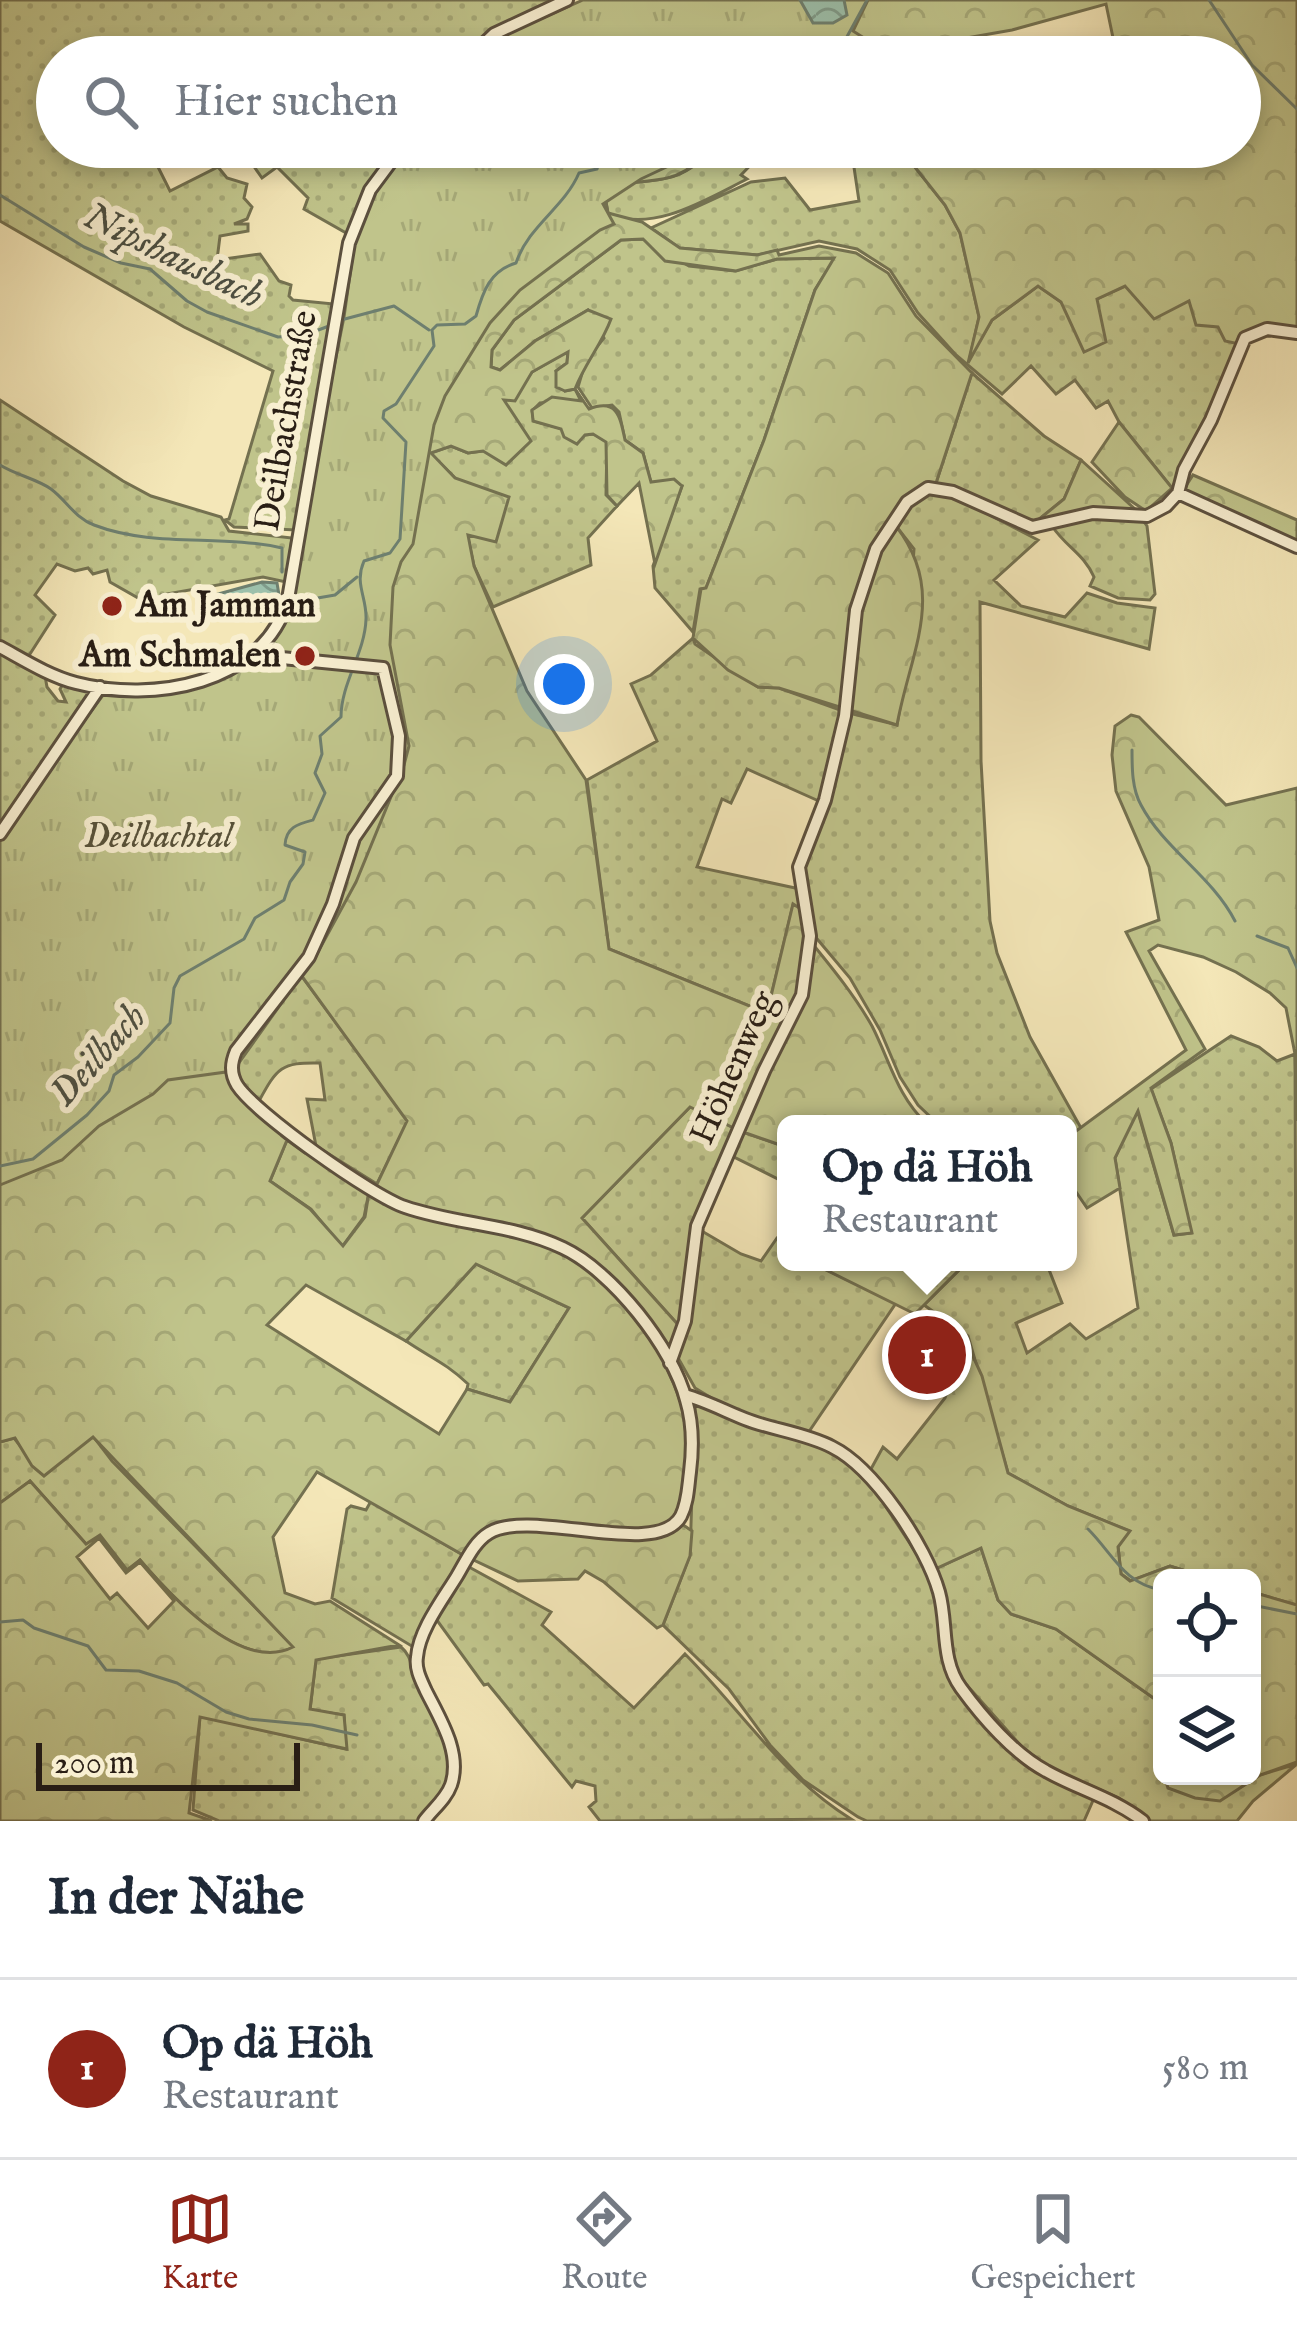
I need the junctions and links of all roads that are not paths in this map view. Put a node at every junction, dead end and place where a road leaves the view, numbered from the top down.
1 (567, 0) edge
2 (492, 36) edge
3 (386, 168) edge
4 (1297, 333) edge
5 (1178, 493) junction
6 (1297, 547) edge
7 (0, 647) edge
8 (252, 655) junction
9 (100, 687) junction
10 (0, 834) edge
11 (670, 1363) junction
12 (686, 1395) junction
13 (424, 1821) edge
14 (1143, 1821) edge

1 - 2 street
3 - 8 street, Deilbachstraße
4 - 5 street
5 - 6 street
5 - 11 street, Höhenweg
7 - 9 street, Deilbachstraße
8 - 9 street, Deilbachstraße
8 - 11 street
9 - 10 street
11 - 12 street
12 - 13 street
12 - 14 street

